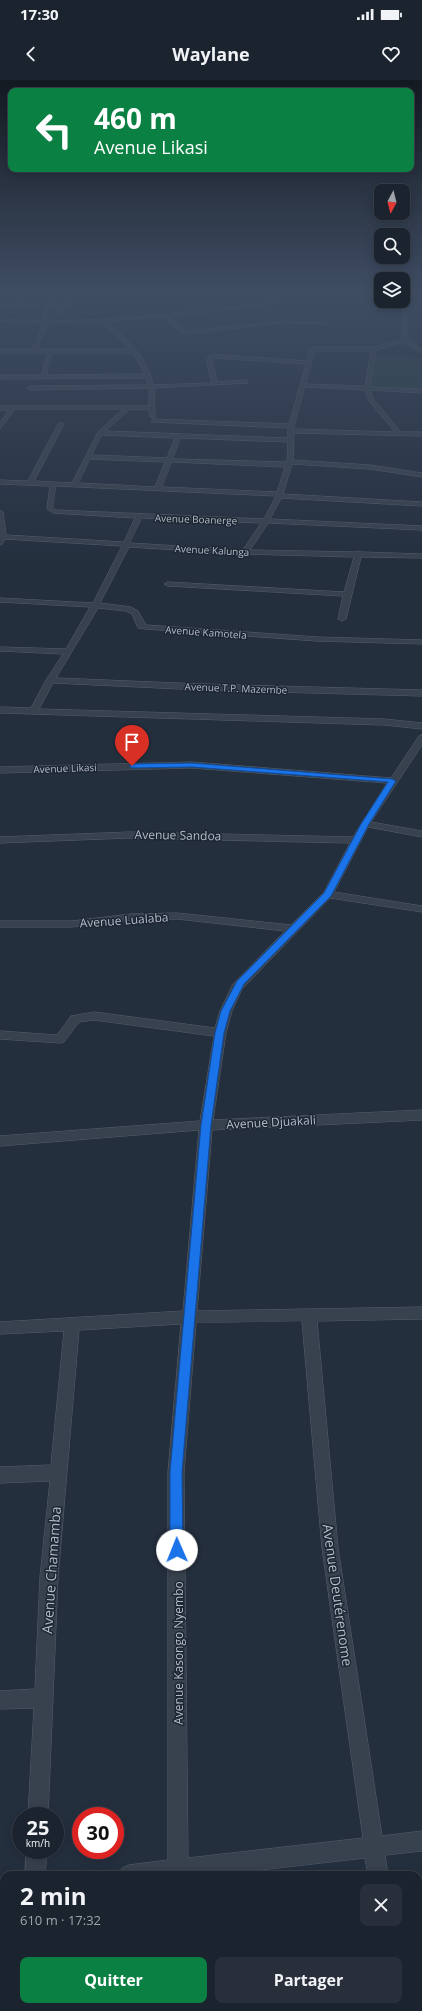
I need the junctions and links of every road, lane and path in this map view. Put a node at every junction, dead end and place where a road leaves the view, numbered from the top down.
1 (150, 382) edge
2 (242, 382) edge
3 (303, 382) edge
4 (368, 382) edge
5 (215, 383) joint
6 (302, 385) junction
7 (151, 386) junction
8 (30, 388) dead end
9 (367, 388) junction
10 (422, 391) edge
11 (0, 408) edge
12 (13, 408) junction
13 (152, 408) junction
14 (127, 409) junction
15 (153, 421) junction
16 (61, 424) dead end
17 (0, 427) edge
18 (292, 428) junction
19 (100, 433) junction
20 (399, 433) junction
21 (422, 434) edge
22 (155, 435) junction
23 (179, 436) junction
24 (291, 440) junction
25 (87, 458) junction
26 (169, 461) junction
27 (290, 464) junction
28 (422, 475) edge
29 (0, 482) edge
30 (30, 483) junction
31 (53, 484) junction
32 (76, 484) junction
33 (158, 488) junction
34 (279, 495) junction
35 (422, 504) edge
36 (0, 512) edge
37 (138, 516) junction
38 (266, 521) junction
39 (422, 528) edge
40 (2, 540) edge
41 (127, 545) junction
42 (245, 552) junction
43 (358, 553) junction
44 (422, 556) edge
45 (168, 584) dead end
46 (347, 594) junction
47 (0, 600) edge
48 (96, 605) junction
49 (342, 619) dead end
50 (422, 642) edge
51 (0, 649) edge
52 (69, 652) junction
53 (50, 680) junction
54 (422, 693) edge
55 (0, 710) edge
56 (34, 711) junction
57 (422, 726) edge
58 (422, 738) edge
59 (409, 756) junction
60 (422, 759) edge
61 (0, 770) edge
62 (392, 781) junction
63 (365, 824) junction
64 (422, 834) edge
65 (0, 840) edge
66 (357, 840) junction
67 (328, 894) junction
68 (422, 909) edge
69 (0, 924) edge
70 (295, 929) junction
71 (220, 1033) junction
72 (0, 1035) edge
73 (422, 1115) edge
74 (206, 1125) junction
75 (0, 1141) edge
76 (422, 1313) edge
77 (309, 1314) junction
78 (190, 1317) junction
79 (72, 1325) junction
80 (0, 1328) edge
81 (58, 1473) junction
82 (0, 1475) edge
83 (44, 1698) junction
84 (0, 1700) edge
85 (38, 1807) edge
86 (422, 1841) edge
87 (374, 1846) junction
88 (36, 1859) edge
89 (178, 1869) junction
90 (203, 1870) edge
91 (35, 1871) edge
92 (162, 1871) edge
93 (377, 1871) edge

1 - 7 street
2 - 5 street
3 - 6 street
4 - 9 street
5 - 7 street
6 - 9 street
6 - 18 street
7 - 8 street
7 - 13 street
9 - 10 street
9 - 20 street
11 - 12 street
12 - 14 street
12 - 17 street
13 - 14 street
13 - 15 street
14 - 19 street
15 - 18 street
15 - 22 street
16 - 30 street
18 - 20 street
18 - 24 street
19 - 22 street
19 - 25 street
20 - 21 street
22 - 23 street
23 - 24 street
23 - 26 street
24 - 27 street
25 - 26 street
25 - 32 street
26 - 27 street
26 - 33 street
27 - 28 street
27 - 34 street
29 - 30 street
30 - 31 street
31 - 32 street
31 - 37 street, Avenue Boanerge
32 - 33 street
33 - 34 street
34 - 35 street
34 - 38 street
36 - 40 street
37 - 38 street, Avenue Boanerge
37 - 41 street
38 - 39 street, Avenue Boanerge
38 - 42 street
40 - 41 street, Avenue Kalunga
41 - 42 street, Avenue Kalunga
41 - 48 street
42 - 43 street, Avenue Kalunga
43 - 44 street, Avenue Kalunga
43 - 46 street
45 - 46 street
46 - 49 street
47 - 48 street, Avenue Kamotela
48 - 50 street, Avenue Kamotela
48 - 52 street
51 - 52 street
52 - 53 street
53 - 54 street, Avenue T.P. Mazembe
53 - 56 street
55 - 56 street
56 - 57 street
58 - 59 street, Avenue Kasongo Nyembo
59 - 60 street
59 - 62 street, Avenue Kasongo Nyembo
61 - 62 street, Avenue Likasi
62 - 63 street, Avenue Kasongo Nyembo
63 - 64 street
63 - 66 street, Avenue Kasongo Nyembo
65 - 66 street, Avenue Sandoa
66 - 67 street, Avenue Kasongo Nyembo
67 - 68 street
67 - 70 street, Avenue Kasongo Nyembo
69 - 70 street, Avenue Lualaba
70 - 71 street, Avenue Kasongo Nyembo
71 - 72 street
71 - 74 street, Avenue Kasongo Nyembo
73 - 74 street, Avenue Djuakali
74 - 75 street, Avenue Djuakali
74 - 78 street, Avenue Kasongo Nyembo
76 - 77 street
77 - 78 street
77 - 87 street, Avenue Deutérenome
78 - 79 street
78 - 89 street, Avenue Kasongo Nyembo
79 - 80 street
79 - 81 street, Avenue Chamamba
81 - 82 street
81 - 83 street, Avenue Chamamba
83 - 84 street
83 - 85 street, Avenue Chamamba
86 - 87 street
87 - 90 street
87 - 93 street, Avenue Deutérenome
88 - 91 street
89 - 90 street
89 - 92 street

